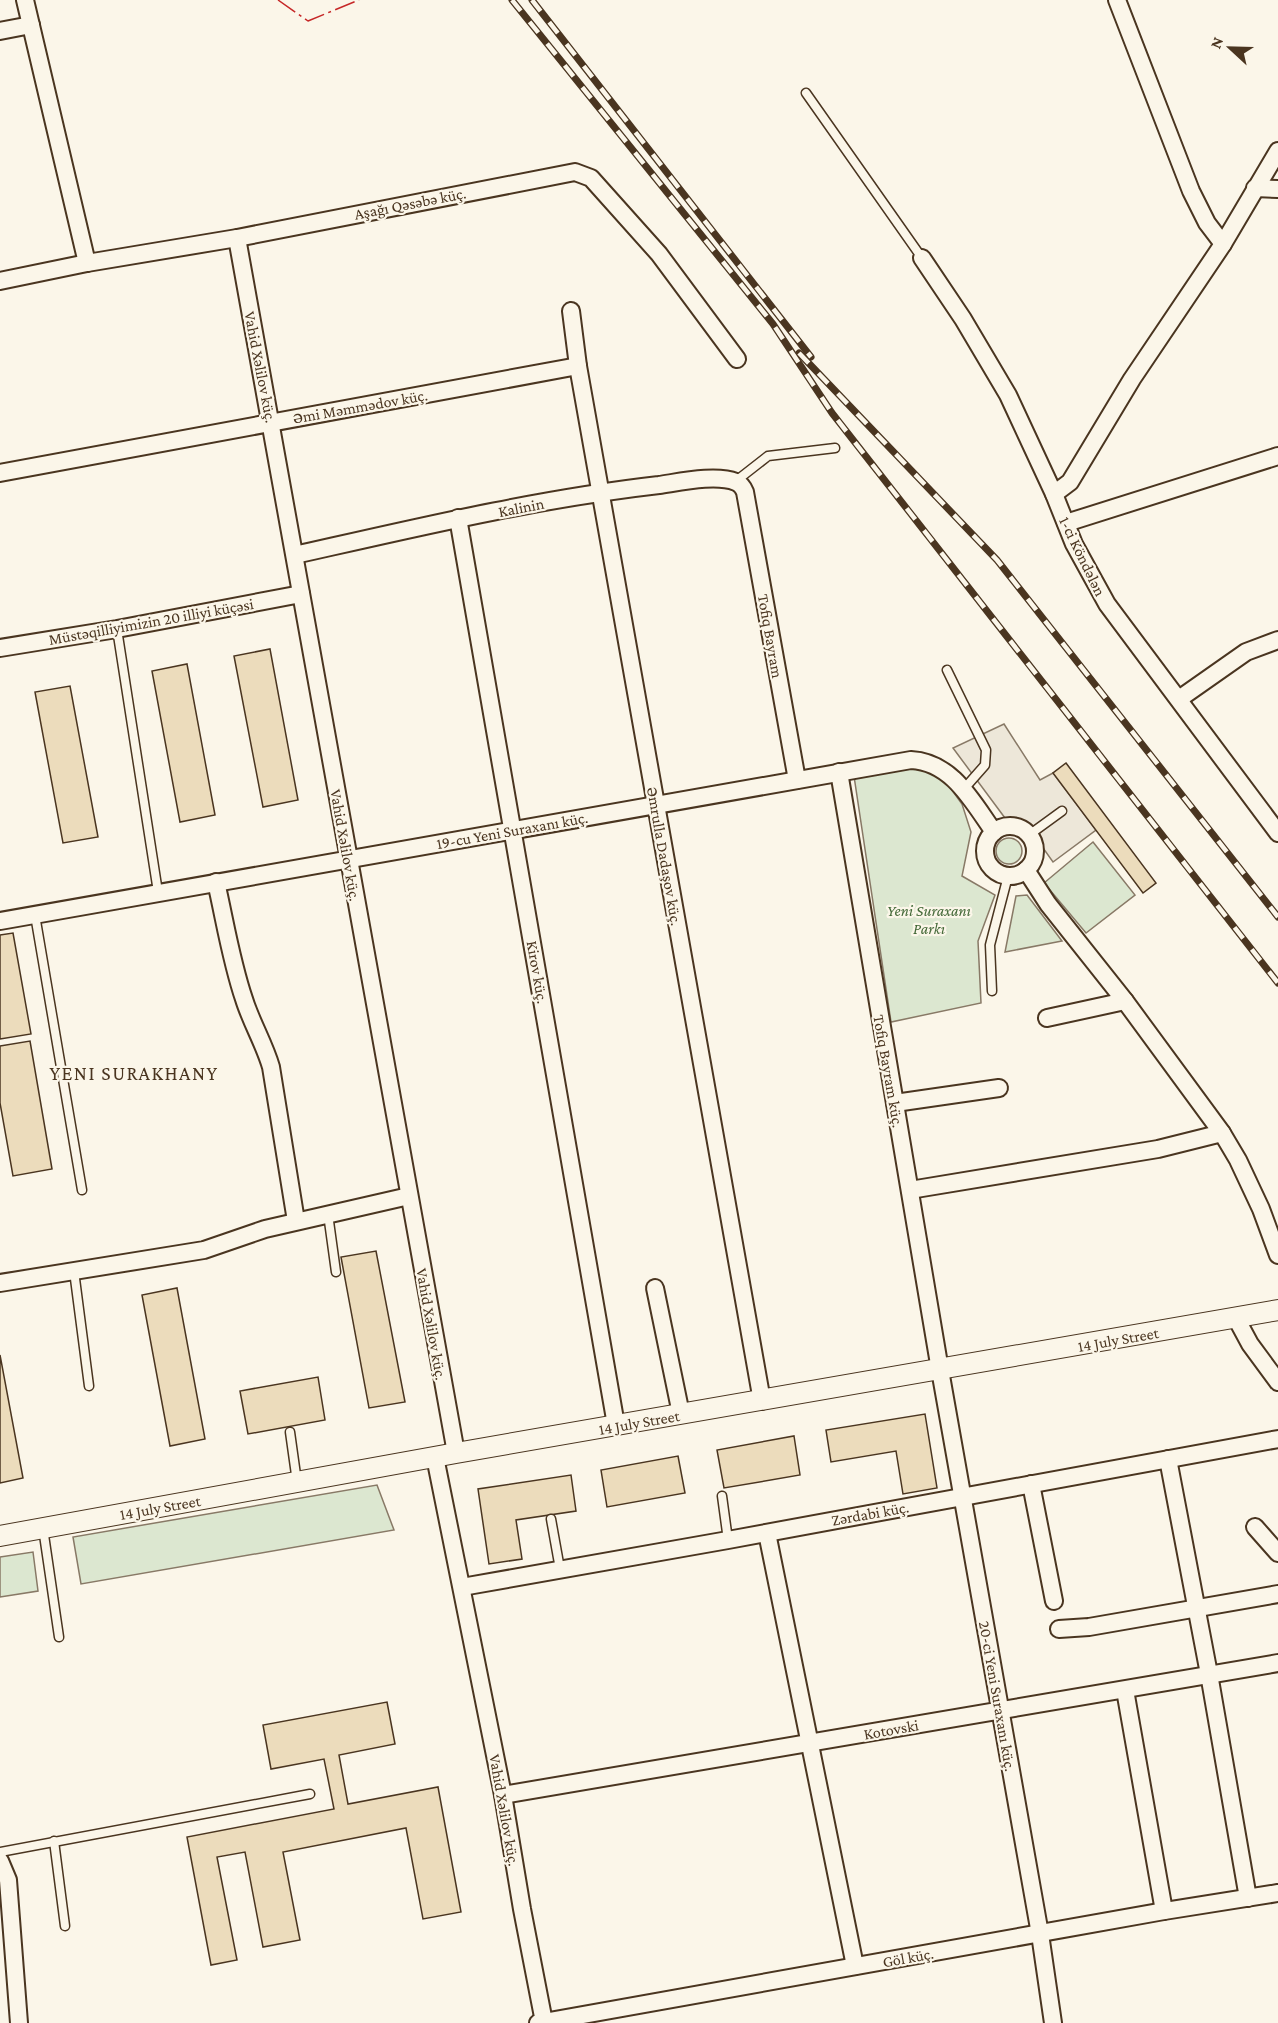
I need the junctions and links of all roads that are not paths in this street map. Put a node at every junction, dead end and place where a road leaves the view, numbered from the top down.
1 (25, 0) edge
2 (1118, 0) edge
3 (31, 25) junction
4 (0, 31) edge
5 (806, 93) dead end
6 (1278, 151) edge
7 (1255, 188) junction
8 (1278, 189) edge
9 (237, 238) junction
10 (1223, 244) junction
11 (922, 258) joint
12 (87, 263) junction
13 (0, 281) edge
14 (571, 311) dead end
15 (737, 359) dead end
16 (578, 366) junction
17 (272, 422) junction
18 (835, 448) dead end
19 (1278, 456) edge
20 (0, 474) edge
21 (740, 486) junction
22 (601, 491) junction
23 (1054, 494) junction
24 (458, 518) junction
25 (1066, 523) junction
26 (295, 555) junction
27 (301, 594) junction
28 (117, 629) junction
29 (1278, 640) edge
30 (0, 648) edge
31 (947, 670) dead end
32 (1179, 699) junction
33 (839, 772) junction
34 (796, 780) junction
35 (963, 790) junction
36 (656, 804) junction
37 (1062, 811) dead end
38 (513, 830) junction
39 (994, 832) junction
40 (1278, 833) edge
41 (1029, 835) junction
42 (348, 859) junction
43 (1026, 870) junction
44 (1008, 876) junction
45 (216, 882) junction
46 (159, 892) junction
47 (35, 915) junction
48 (0, 921) edge
49 (992, 991) dead end
50 (1125, 1001) junction
51 (1047, 1018) dead end
52 (999, 1088) dead end
53 (895, 1103) junction
54 (1222, 1133) junction
55 (82, 1190) dead end
56 (910, 1190) junction
57 (409, 1196) junction
58 (328, 1214) junction
59 (296, 1221) junction
60 (1278, 1254) edge
61 (74, 1271) junction
62 (336, 1272) dead end
63 (0, 1283) edge
64 (655, 1287) dead end
65 (1278, 1310) edge
66 (1236, 1318) junction
67 (940, 1370) junction
68 (1278, 1382) edge
69 (89, 1386) dead end
70 (762, 1401) junction
71 (681, 1414) junction
72 (616, 1425) junction
73 (290, 1432) dead end
74 (1278, 1439) edge
75 (456, 1453) junction
76 (435, 1457) junction
77 (1167, 1459) junction
78 (297, 1482) junction
79 (1031, 1484) junction
80 (722, 1496) dead end
81 (964, 1496) junction
82 (551, 1520) dead end
83 (1255, 1527) dead end
84 (43, 1528) junction
85 (767, 1533) junction
86 (0, 1536) edge
87 (728, 1540) junction
88 (1278, 1553) edge
89 (560, 1569) junction
90 (462, 1587) junction
91 (1278, 1594) edge
92 (1054, 1601) dead end
93 (1196, 1608) junction
94 (1059, 1629) dead end
95 (59, 1637) dead end
96 (1278, 1663) edge
97 (1209, 1674) junction
98 (1125, 1690) junction
99 (1000, 1710) junction
100 (809, 1744) junction
101 (310, 1794) dead end
102 (503, 1795) junction
103 (54, 1841) junction
104 (0, 1852) edge
105 (0, 1861) edge
106 (1278, 1893) edge
107 (1248, 1898) junction
108 (1164, 1911) junction
109 (6, 1922) edge
110 (64, 1926) dead end
111 (1040, 1934) junction
112 (855, 1966) junction
113 (541, 2022) edge
114 (19, 2023) edge
115 (1053, 2023) edge

1 - 3 street
2 - 10 street
3 - 4 street
3 - 12 street
5 - 11 lane
6 - 7 street
7 - 8 street
7 - 10 street
9 - 12 street, Aşağı Qəsəbə küç.
9 - 15 street, Aşağı Qəsəbə küç.
9 - 17 street, Vahid Xəlilov küç.
10 - 23 street
11 - 23 street, 1-ci Köndələn
12 - 13 street, Aşağı Qəsəbə küç.
14 - 16 street, Əmrulla Dadaşov küç.
16 - 17 street, Əmi Məmmədov küç.
16 - 22 street, Əmrulla Dadaşov küç.
17 - 20 street, Əmi Məmmədov küç.
17 - 26 street, Vahid Xəlilov küç.
18 - 21 lane
19 - 25 street
21 - 22 street, Kalinin
21 - 34 street, Tofiq Bayram
22 - 24 street, Kalinin
22 - 36 street, Əmrulla Dadaşov küç.
23 - 25 street, 1-ci Köndələn
24 - 26 street, Kalinin
24 - 38 street, Kirov küç.
25 - 32 street, 1-ci Köndələn
26 - 27 street, Vahid Xəlilov küç.
27 - 28 street, Müstəqilliyimizin 20 illiyi küçəsi
27 - 42 street, Vahid Xəlilov küç.
28 - 30 street, Müstəqilliyimizin 20 illiyi küçəsi
28 - 46 lane
29 - 32 street
31 - 35 lane
32 - 40 street, 1-ci Köndələn
33 - 34 street, 19-cu Yeni Suraxanı küç.
33 - 35 street, 19-cu Yeni Suraxanı küç.
33 - 53 street, Tofiq Bayram küç.
34 - 36 street, 19-cu Yeni Suraxanı küç.
35 - 39 street, 19-cu Yeni Suraxanı küç.
36 - 38 street, 19-cu Yeni Suraxanı küç.
36 - 70 street, Əmrulla Dadaşov küç.
37 - 41 lane
38 - 42 street, 19-cu Yeni Suraxanı küç.
38 - 72 street, Kirov küç.
39 - 41 street
39 - 44 street
41 - 43 street
42 - 45 street, 19-cu Yeni Suraxanı küç.
42 - 57 street, Vahid Xəlilov küç.
43 - 44 street
43 - 50 street
44 - 49 lane
45 - 46 street, 19-cu Yeni Suraxanı küç.
45 - 59 street
46 - 47 street, 19-cu Yeni Suraxanı küç.
47 - 48 street, 19-cu Yeni Suraxanı küç.
47 - 55 lane
50 - 51 street
50 - 54 street
52 - 53 street
53 - 56 street, Tofiq Bayram küç.
54 - 56 street
54 - 60 street
56 - 67 street, Tofiq Bayram küç.
57 - 58 street
57 - 75 street, Vahid Xəlilov küç.
58 - 59 street
58 - 62 lane
59 - 61 street
61 - 63 street
61 - 69 lane
64 - 71 street
65 - 66 street, 14 July Street
66 - 67 street, 14 July Street
66 - 68 street
67 - 70 street, 14 July Street
67 - 81 street, 20-ci Yeni Suraxanı küç.
70 - 71 street, 14 July Street
71 - 72 street, 14 July Street
72 - 75 street, 14 July Street
73 - 78 lane
74 - 77 street, Zərdabi küç.
75 - 76 street, 14 July Street
76 - 78 street, 14 July Street
76 - 90 street, Vahid Xəlilov küç.
77 - 79 street, Zərdabi küç.
77 - 93 street
78 - 84 street, 14 July Street
79 - 81 street, Zərdabi küç.
79 - 92 street
80 - 87 lane
81 - 85 street, Zərdabi küç.
81 - 99 street, 20-ci Yeni Suraxanı küç.
82 - 89 lane
83 - 88 street
84 - 86 street, 14 July Street
84 - 95 lane
85 - 87 street, Zərdabi küç.
85 - 100 street
87 - 89 street, Zərdabi küç.
89 - 90 street, Zərdabi küç.
90 - 102 street, Vahid Xəlilov küç.
91 - 93 street
93 - 94 street
93 - 97 street
96 - 97 street, Kotovski
97 - 98 street, Kotovski
97 - 107 street
98 - 99 street, Kotovski
98 - 108 street
99 - 100 street, Kotovski
99 - 111 street, 20-ci Yeni Suraxanı küç.
100 - 102 street, Kotovski
100 - 112 street
101 - 103 lane
102 - 113 street, Vahid Xəlilov küç.
103 - 104 lane
103 - 110 lane
105 - 109 street
106 - 107 street, Göl küç.
107 - 108 street, Göl küç.
108 - 111 street, Göl küç.
109 - 114 street
111 - 112 street, Göl küç.
111 - 115 street, 20-ci Yeni Suraxanı küç.
112 - 113 street, Göl küç.

